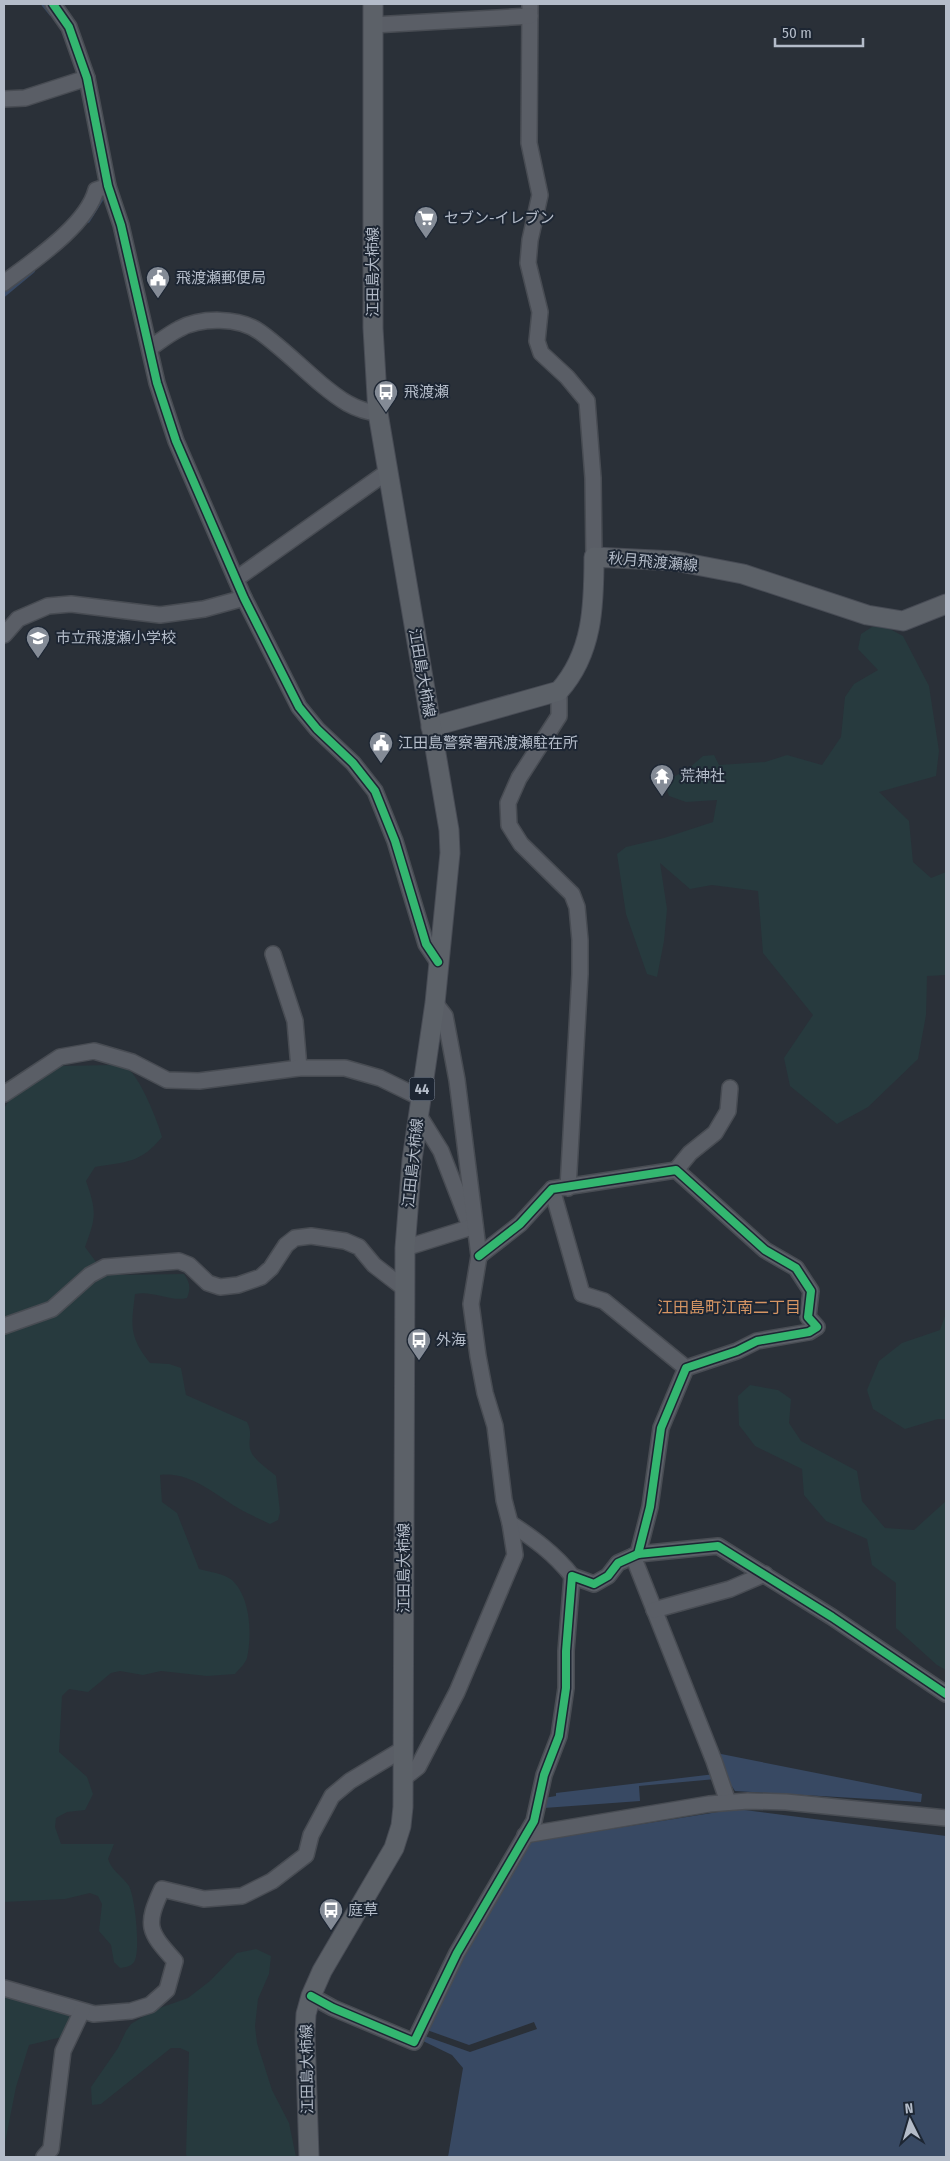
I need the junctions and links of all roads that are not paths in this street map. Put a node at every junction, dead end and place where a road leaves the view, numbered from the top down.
1 (53, 4) edge
2 (373, 4) edge
3 (530, 10) edge
4 (373, 25) junction
5 (87, 78) junction
6 (4, 99) edge
7 (103, 187) junction
8 (4, 282) edge
9 (150, 348) junction
10 (378, 413) junction
11 (387, 472) junction
12 (594, 557) junction
13 (236, 579) junction
14 (244, 598) junction
15 (946, 604) edge
16 (4, 635) edge
17 (559, 691) junction
18 (431, 727) junction
19 (273, 954) dead end
20 (438, 962) junction
21 (434, 1003) junction
22 (299, 1068) junction
23 (730, 1088) dead end
24 (4, 1094) edge
25 (420, 1106) junction
26 (676, 1170) junction
27 (568, 1188) junction
28 (552, 1189) junction
29 (473, 1226) junction
30 (405, 1248) junction
31 (479, 1256) junction
32 (405, 1289) junction
33 (4, 1326) edge
34 (686, 1368) junction
35 (510, 1523) junction
36 (636, 1555) junction
37 (765, 1574) junction
38 (572, 1576) junction
39 (654, 1610) junction
40 (946, 1694) edge
41 (403, 1749) junction
42 (404, 1778) junction
43 (728, 1802) junction
44 (946, 1818) edge
45 (525, 1835) junction
46 (4, 1988) edge
47 (311, 1996) junction
48 (82, 2011) junction
49 (44, 2157) edge
50 (309, 2157) edge

1 - 5 street
2 - 4 main road, 江田島大柿線 / 44
3 - 4 street
3 - 12 street
4 - 10 main road, 江田島大柿線 / 44
5 - 6 street
5 - 7 street
7 - 8 street
7 - 9 street
9 - 10 street
9 - 13 street
10 - 11 main road, 江田島大柿線 / 44
11 - 13 street
11 - 18 main road, 江田島大柿線 / 44
12 - 15 main road, 秋月飛渡瀬線
12 - 17 main road, 秋月飛渡瀬線
13 - 14 street
14 - 16 street
14 - 20 street
17 - 18 main road
17 - 27 street
18 - 20 main road, 江田島大柿線 / 44
19 - 22 street
20 - 21 main road, 江田島大柿線 / 44
21 - 25 main road, 江田島大柿線 / 44
21 - 29 street
22 - 24 street
22 - 25 street
23 - 26 street
25 - 29 street
25 - 30 main road, 江田島大柿線 / 44
26 - 27 street
26 - 34 street
27 - 28 street
28 - 31 street
28 - 34 street
29 - 30 street
29 - 31 street
30 - 32 main road, 江田島大柿線 / 44
31 - 35 street
32 - 33 street
32 - 41 main road, 江田島大柿線 / 44
34 - 36 street
35 - 38 street
35 - 42 street
36 - 37 street
36 - 38 street
36 - 39 street
37 - 39 street
37 - 40 street
38 - 45 street
39 - 43 street
41 - 42 main road, 江田島大柿線 / 44
41 - 48 street
42 - 47 main road, 江田島大柿線 / 44
43 - 44 street
43 - 45 street
45 - 47 street
46 - 48 street
47 - 50 main road, 江田島大柿線 / 44
48 - 49 street

